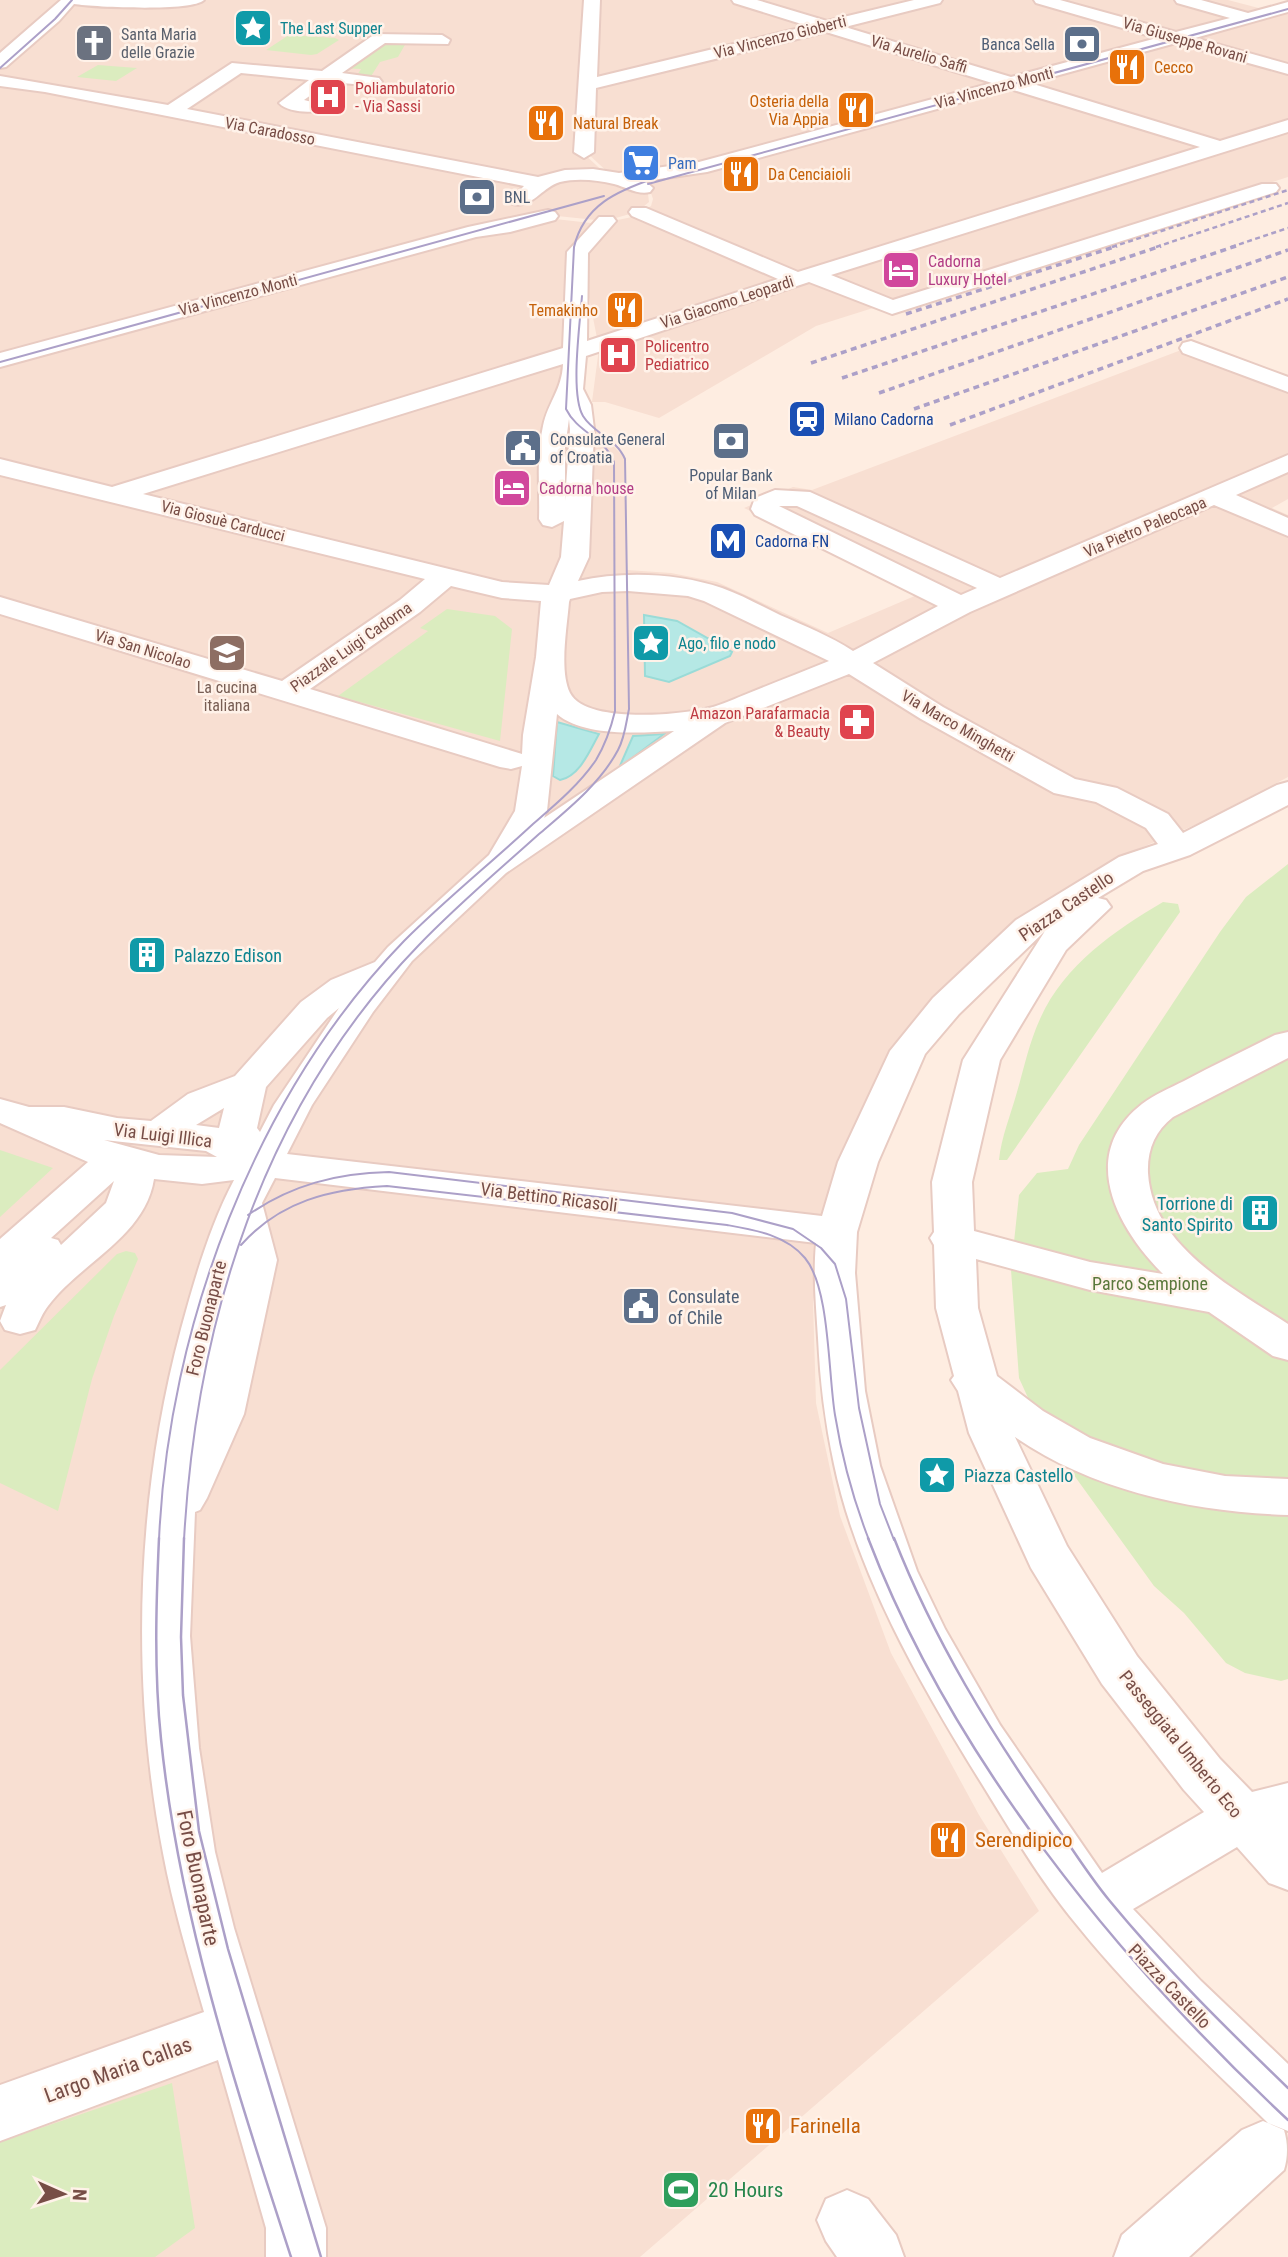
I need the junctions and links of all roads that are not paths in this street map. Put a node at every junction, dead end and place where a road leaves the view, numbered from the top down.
1 (69, 0) edge
2 (78, 0) edge
3 (592, 0) edge
4 (740, 0) edge
5 (934, 0) edge
6 (1042, 0) edge
7 (1183, 0) edge
8 (1230, 0) edge
9 (192, 1) edge
10 (1105, 3) dead end
11 (1077, 10) junction
12 (1282, 11) edge
13 (1249, 18) junction
14 (823, 26) junction
15 (1177, 37) junction
16 (442, 40) dead end
17 (0, 63) edge
18 (1288, 69) edge
19 (325, 76) junction
20 (587, 76) junction
21 (0, 81) edge
22 (373, 82) dead end
23 (1014, 82) junction
24 (310, 107) dead end
25 (1288, 110) edge
26 (170, 112) junction
27 (1288, 126) edge
28 (1195, 139) junction
29 (1288, 142) edge
30 (1218, 147) junction
31 (584, 152) junction
32 (701, 168) junction
33 (616, 178) junction
34 (539, 186) junction
35 (1269, 188) dead end
36 (645, 207) junction
37 (548, 216) junction
38 (606, 221) junction
39 (475, 231) junction
40 (578, 252) junction
41 (803, 277) junction
42 (1191, 348) dead end
43 (575, 351) junction
44 (0, 360) edge
45 (1288, 385) edge
46 (572, 391) junction
47 (1288, 463) edge
48 (0, 467) edge
49 (116, 494) junction
50 (1216, 496) junction
51 (1288, 528) edge
52 (445, 577) junction
53 (1001, 589) junction
54 (556, 594) junction
55 (0, 605) edge
56 (961, 606) junction
57 (780, 625) junction
58 (825, 646) junction
59 (551, 657) junction
60 (853, 662) junction
61 (285, 693) junction
62 (720, 713) junction
63 (511, 760) dead end
64 (1288, 792) edge
65 (1178, 848) junction
66 (494, 866) junction
67 (389, 967) junction
68 (1288, 1043) edge
69 (248, 1084) junction
70 (14, 1115) edge
71 (147, 1149) junction
72 (261, 1164) junction
73 (837, 1232) junction
74 (950, 1238) junction
75 (0, 1262) edge
76 (1224, 1300) junction
77 (10, 1305) edge
78 (1288, 1345) edge
79 (974, 1380) junction
80 (1288, 1497) edge
81 (1264, 1812) edge
82 (1288, 1866) edge
83 (1120, 1890) dead end
84 (236, 2027) junction
85 (0, 2113) edge
86 (1276, 2127) edge
87 (304, 2247) edge
88 (1144, 2257) edge

1 - 17 street
2 - 9 street
3 - 20 street
4 - 14 street, Via Aurelio Saffi
5 - 14 street, Via Vincenzo Gioberti
6 - 11 street, Via Giuseppe Rovani
7 - 13 street
8 - 12 street
10 - 11 street
11 - 15 street, Via Giuseppe Rovani
12 - 13 street
13 - 15 street, Via Vincenzo Monti
14 - 20 street, Via Vincenzo Gioberti
14 - 23 street, Via Aurelio Saffi
15 - 18 street, Via Giuseppe Rovani
15 - 23 street, Via Vincenzo Monti
16 - 19 street
19 - 22 street
19 - 24 street
19 - 26 street
20 - 31 street
21 - 26 street, Via Caradosso
23 - 28 street, Via Aurelio Saffi
23 - 32 street, Via Vincenzo Monti
25 - 28 street
26 - 34 street, Via Caradosso
27 - 30 street, Via Giacomo Leopardi
28 - 30 street, Via Aurelio Saffi
29 - 30 street, Via Giacomo Leopardi
30 - 41 street, Via Giacomo Leopardi
31 - 33 street
31 - 34 street, Via Vincenzo Monti
32 - 33 street, Via Vincenzo Monti
32 - 36 street, Via Vincenzo Monti
33 - 34 street, Via Vincenzo Monti
33 - 36 street
34 - 37 street
34 - 39 street, Via Vincenzo Monti
35 - 41 street
36 - 38 street
36 - 41 street
37 - 38 street
37 - 39 street, Via Vincenzo Monti
37 - 40 street
38 - 40 street
39 - 44 street, Via Vincenzo Monti
40 - 43 street
41 - 43 street, Via Giacomo Leopardi
42 - 45 street
43 - 46 street
43 - 49 street, Via Giacomo Leopardi
46 - 54 street
46 - 54 street
47 - 50 street, Via Pietro Paleocapa
48 - 49 street, Via Giosuè Carducci
49 - 52 street, Via Giosuè Carducci
50 - 51 street
50 - 53 street, Via Pietro Paleocapa
52 - 54 street
52 - 61 street, Piazzale Luigi Cadorna
53 - 56 street
53 - 56 street
54 - 57 street
54 - 59 street
55 - 61 street, Via San Nicolao
56 - 58 street
56 - 60 street
57 - 58 street
57 - 62 street
58 - 60 street
59 - 62 street
59 - 66 street
60 - 62 street
60 - 65 street, Via Marco Minghetti
61 - 63 street, Piazzale Luigi Cadorna
62 - 66 street
64 - 65 street, Piazza Castello
65 - 73 street, Piazza Castello
65 - 74 street, Passeggiata Umberto Eco
66 - 67 street, Foro Buonaparte
67 - 69 street, Foro Buonaparte
67 - 72 street, Foro Buonaparte
68 - 76 street
69 - 71 street, Foro Buonaparte
69 - 72 street, Foro Buonaparte
70 - 71 street, Via Luigi Illica
71 - 72 street, Via Luigi Illica
71 - 75 street
71 - 77 street
72 - 73 street, Via Bettino Ricasoli
72 - 84 street, Foro Buonaparte
73 - 86 street, Piazza Castello
74 - 76 street
74 - 79 street, Passeggiata Umberto Eco
76 - 78 street
79 - 80 street
79 - 81 street, Passeggiata Umberto Eco
81 - 82 street, Passeggiata Umberto Eco
81 - 83 street
84 - 85 street, Largo Maria Callas
84 - 87 street, Foro Buonaparte
86 - 88 street

